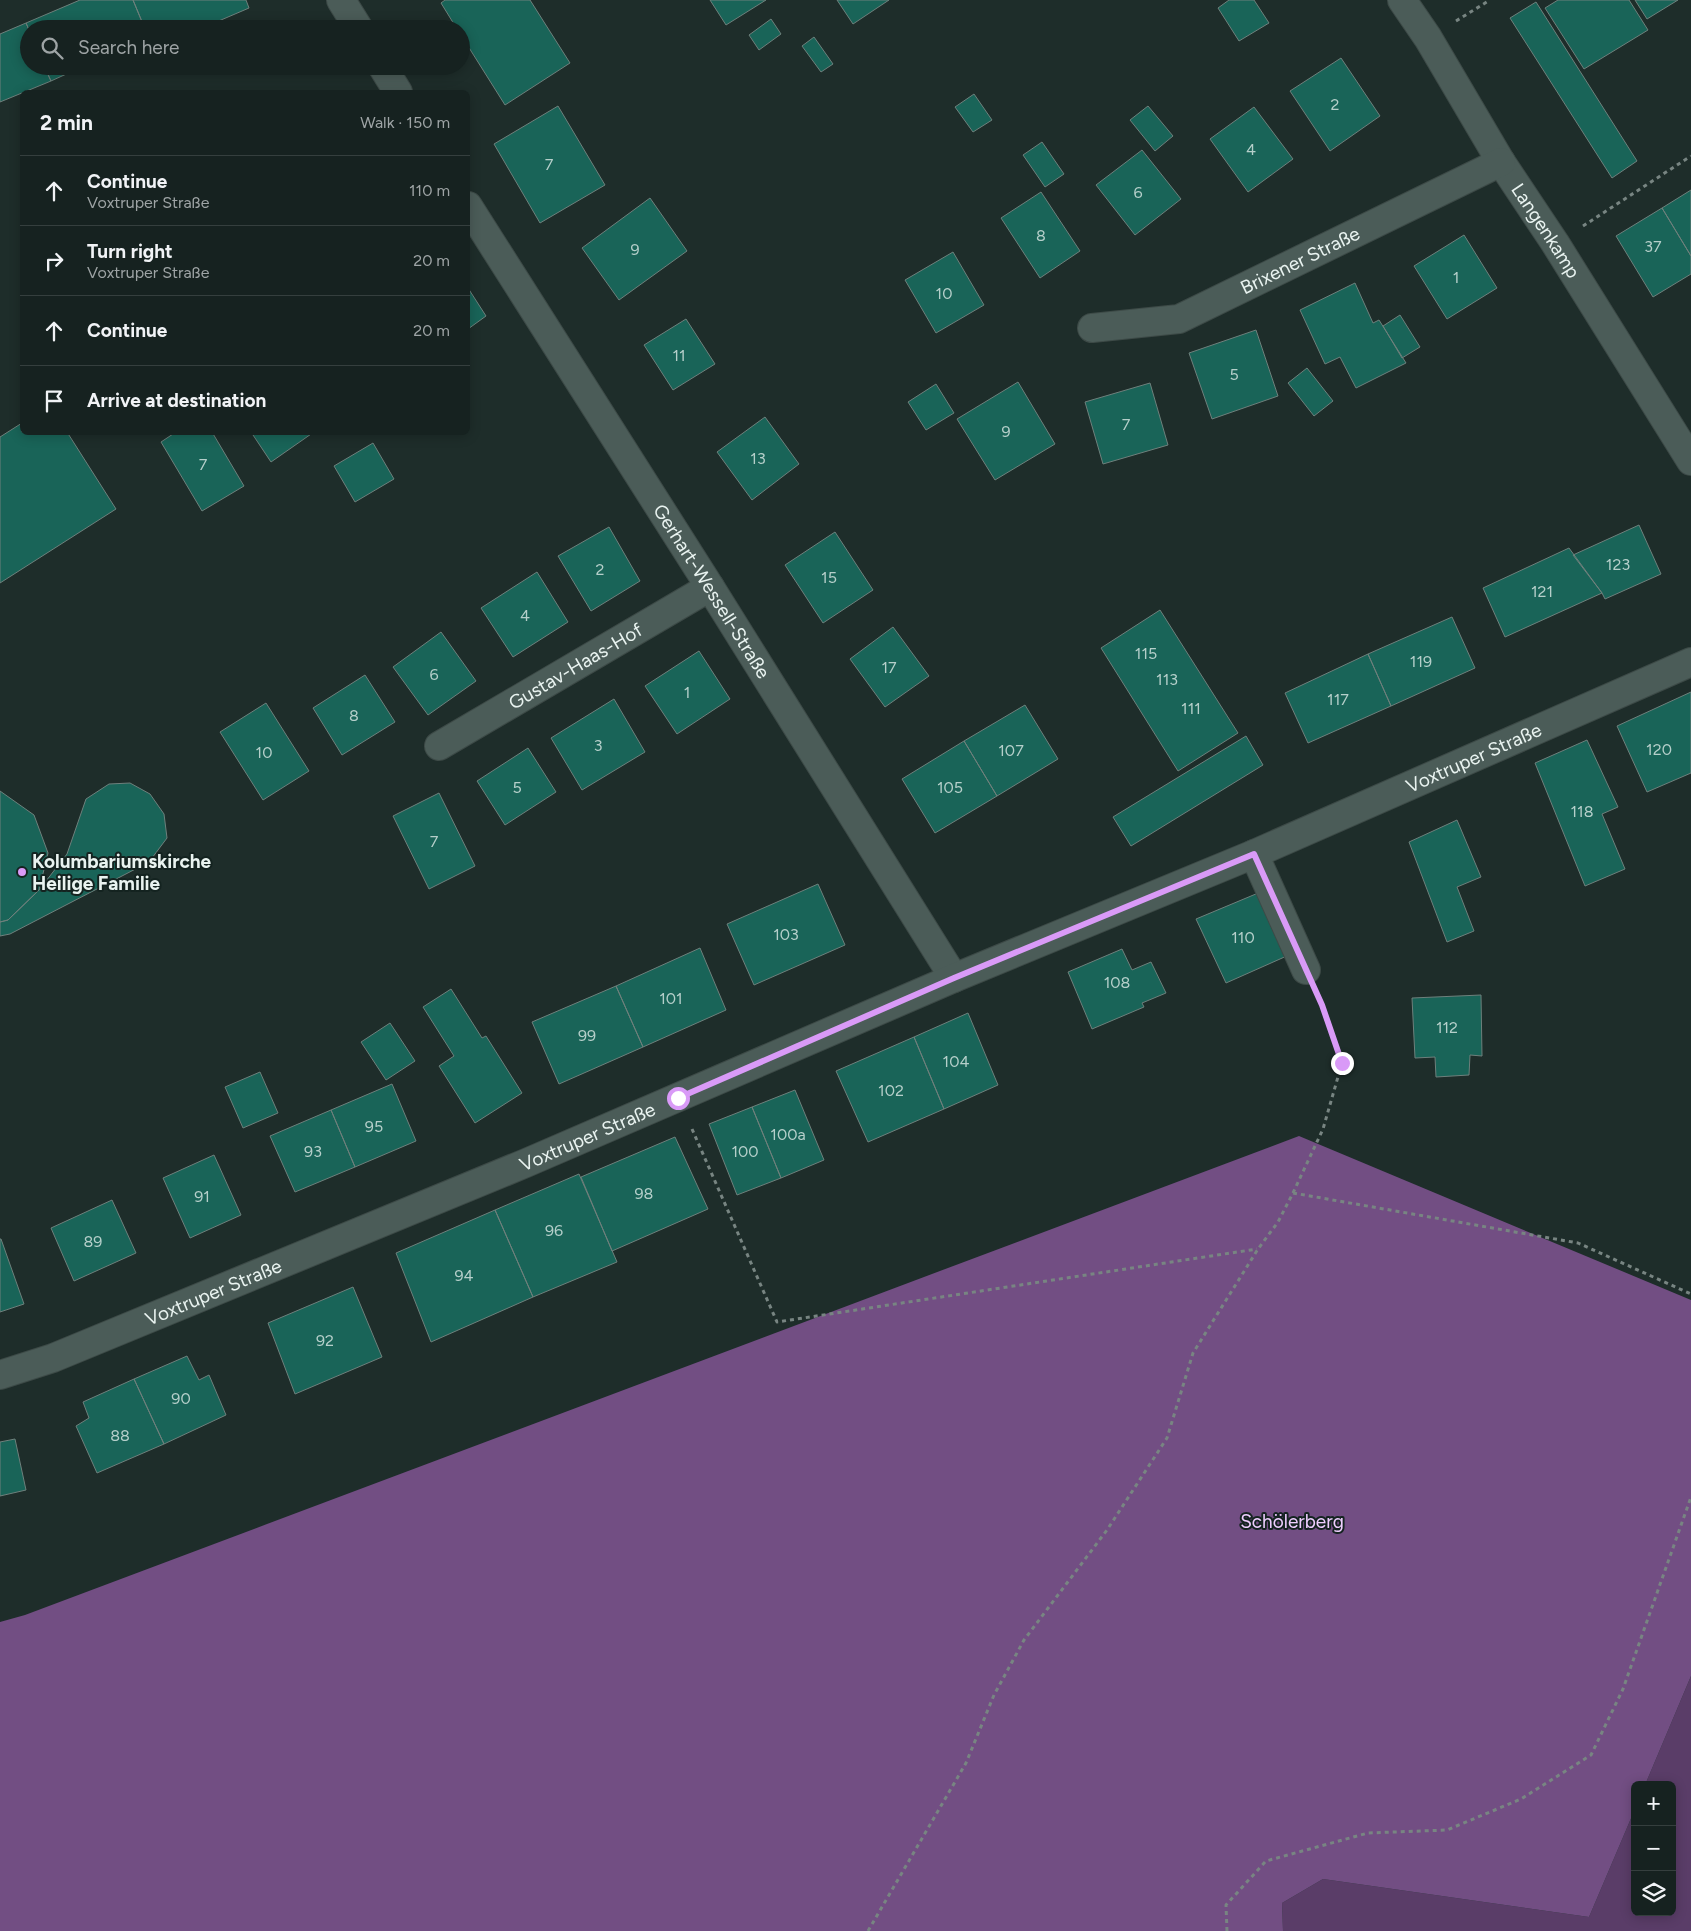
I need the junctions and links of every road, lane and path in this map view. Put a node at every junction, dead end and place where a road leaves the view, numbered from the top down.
1 (341, 0) edge
2 (1402, 0) edge
3 (353, 20) edge
4 (388, 75) edge
5 (397, 90) edge
6 (1691, 156) edge
7 (1501, 162) junction
8 (470, 214) edge
9 (1555, 244) junction
10 (1092, 328) dead end
11 (1691, 461) edge
12 (710, 587) junction
13 (1691, 662) edge
14 (439, 746) dead end
15 (1254, 854) junction
16 (1306, 970) joint
17 (954, 978) junction
18 (678, 1098) junction
19 (1293, 1193) junction
20 (1258, 1249) junction
21 (1691, 1294) edge
22 (0, 1375) edge
23 (1691, 1497) edge
24 (868, 1931) edge
25 (1227, 1931) edge

1 - 3 street
2 - 7 street, Langenkamp
4 - 5 street
6 - 9 path
7 - 9 street, Langenkamp
7 - 10 street, Brixener Straße
8 - 12 street, Gerhart-Wessell-Straße
9 - 11 street, Langenkamp
12 - 14 street, Gustav-Haas-Hof
12 - 17 street, Gerhart-Wessell-Straße
13 - 15 street, Voxtruper Straße
15 - 16 street
15 - 17 street, Voxtruper Straße
16 - 19 path
17 - 18 street, Voxtruper Straße
18 - 20 path
18 - 22 street, Voxtruper Straße
19 - 20 path
19 - 21 path
20 - 24 path
23 - 25 path

